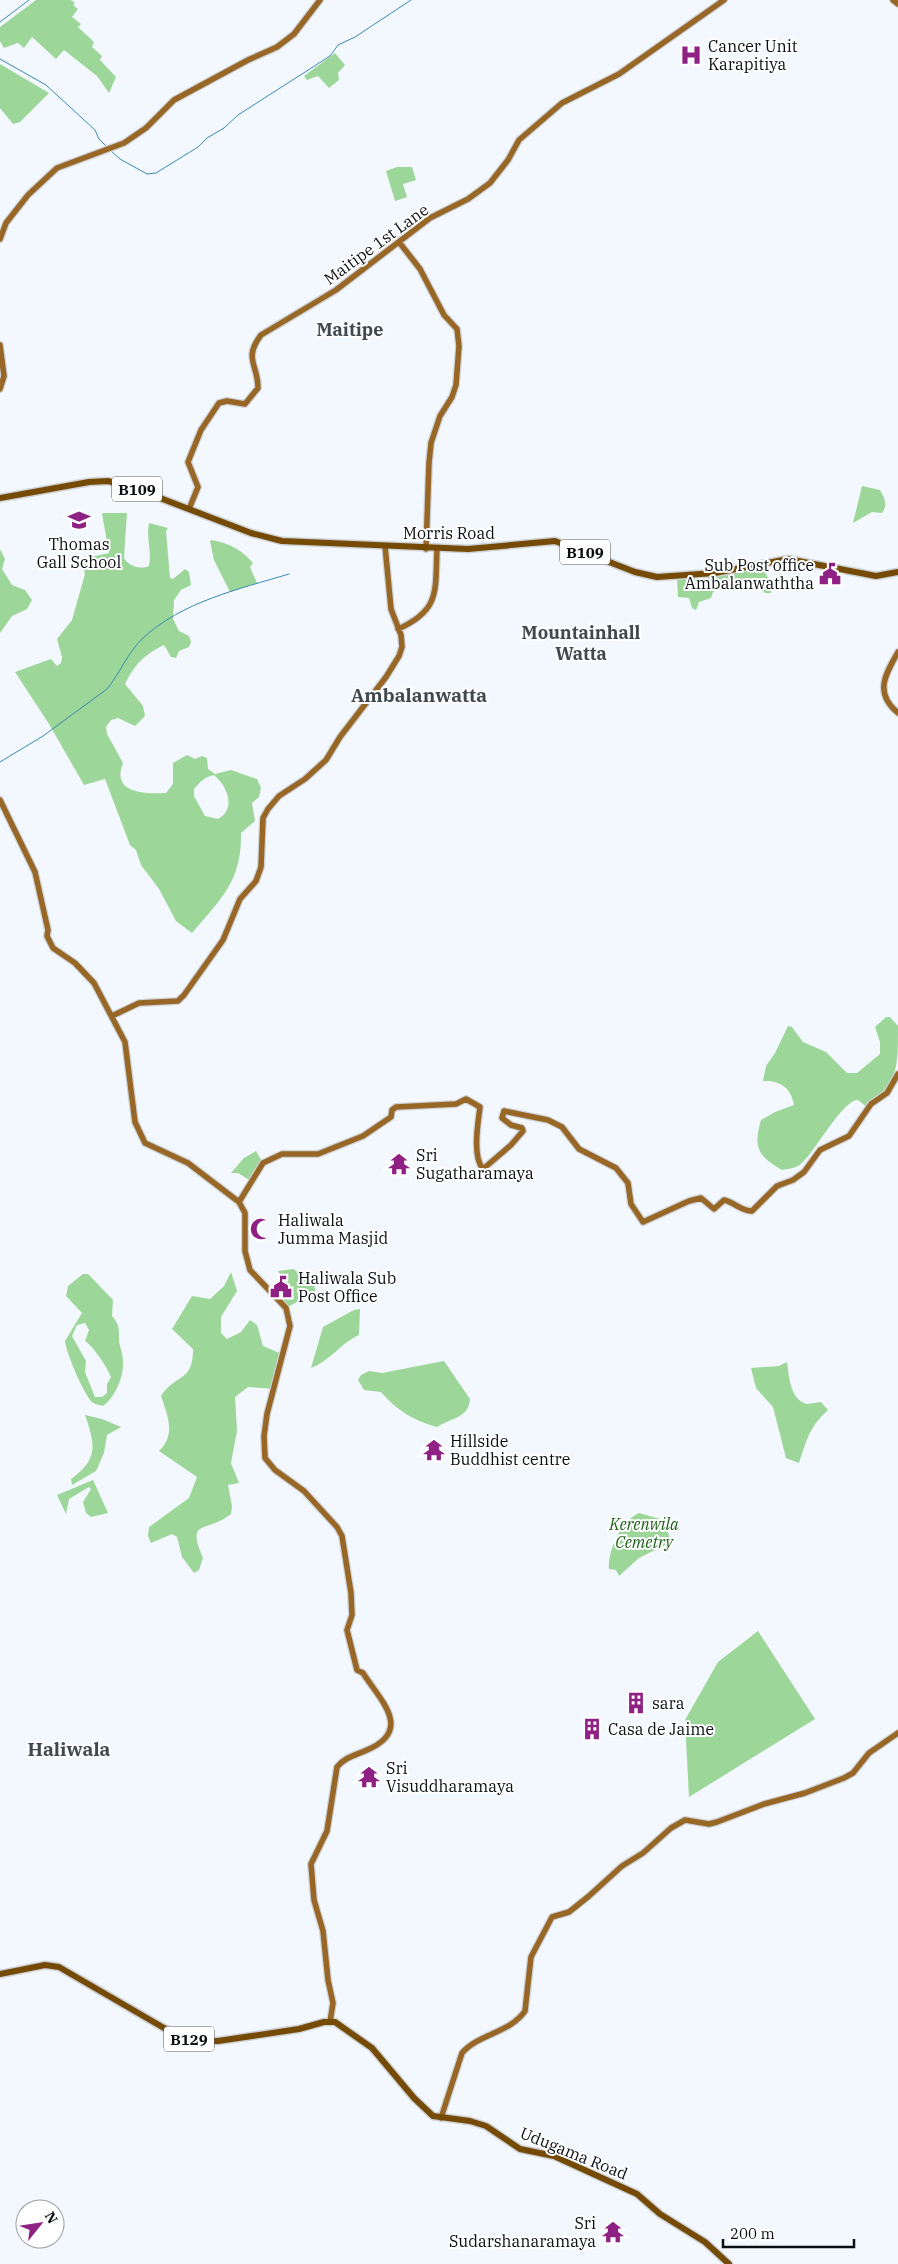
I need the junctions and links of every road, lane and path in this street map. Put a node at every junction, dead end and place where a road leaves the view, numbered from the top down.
1 (320, 0) edge
2 (724, 0) edge
3 (893, 0) edge
4 (898, 4) edge
5 (0, 239) edge
6 (399, 242) junction
7 (0, 345) edge
8 (0, 389) edge
9 (0, 498) edge
10 (189, 509) junction
11 (385, 546) junction
12 (426, 549) junction
13 (438, 549) junction
14 (898, 572) edge
15 (398, 629) junction
16 (898, 652) edge
17 (898, 713) edge
18 (0, 800) edge
19 (112, 1016) junction
20 (898, 1074) edge
21 (239, 1202) junction
22 (898, 1733) edge
23 (0, 1974) edge
24 (330, 2022) junction
25 (441, 2118) junction
26 (729, 2264) edge

1 - 5 street
2 - 6 street, Maitipe 1st Lane
3 - 4 street
6 - 10 street, Maitipe 1st Lane
6 - 12 street
7 - 8 street
9 - 10 main road, Morris Road / B109
10 - 11 main road, Morris Road / B109
11 - 12 main road, Morris Road / B109
11 - 15 street
12 - 13 main road, Morris Road / B109
13 - 14 main road, Morris Road / B109
13 - 15 street
15 - 19 street
16 - 17 street
18 - 19 street
19 - 21 street
20 - 21 street
21 - 24 street
22 - 25 street
23 - 24 main road, B129
24 - 25 main road, Udugama Road
25 - 26 main road, Udugama Road

